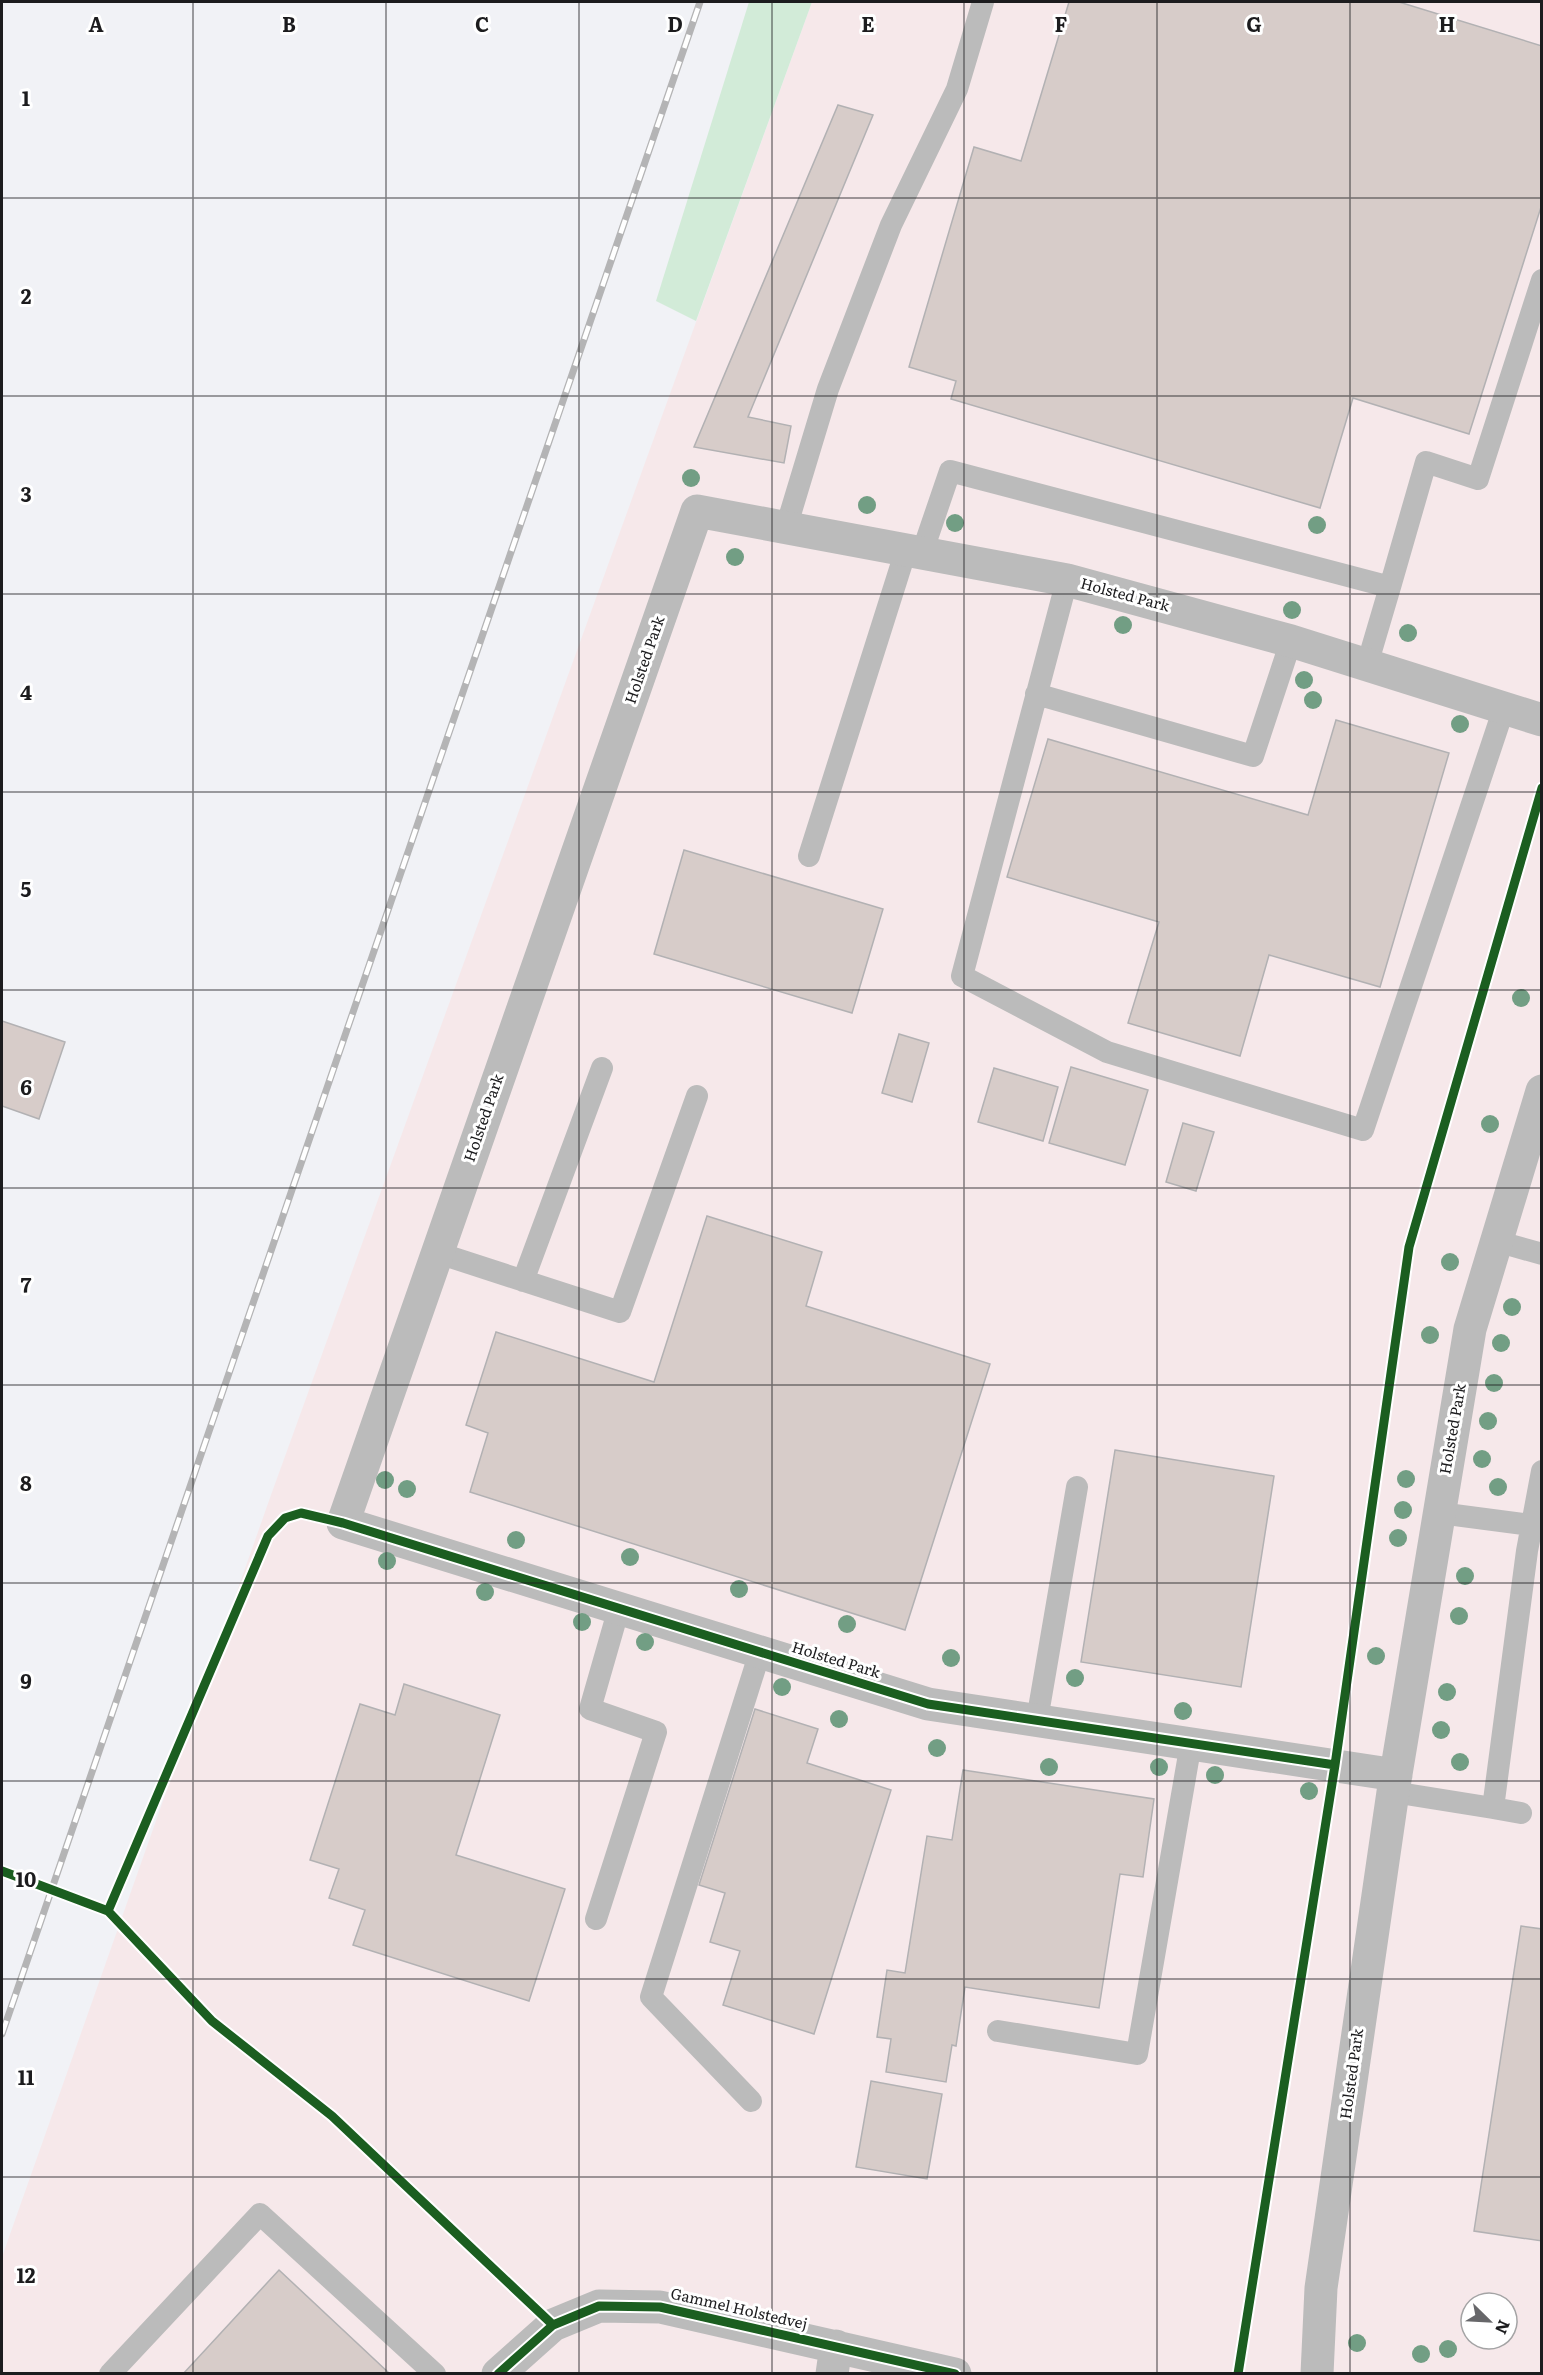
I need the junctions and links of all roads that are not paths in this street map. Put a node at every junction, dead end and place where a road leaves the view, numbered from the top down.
1 (983, 2) edge
2 (1542, 280) edge
3 (786, 528) junction
4 (914, 552) junction
5 (1067, 580) junction
6 (1390, 586) junction
7 (1291, 641) junction
8 (1367, 665) junction
9 (1036, 694) junction
10 (1504, 708) junction
11 (1542, 720) edge
12 (809, 856) dead end
13 (602, 1068) dead end
14 (1542, 1091) edge
15 (697, 1096) dead end
16 (1496, 1241) junction
17 (438, 1253) junction
18 (1542, 1254) edge
19 (523, 1281) junction
20 (1542, 1471) edge
21 (1077, 1487) dead end
22 (1439, 1513) junction
23 (1531, 1525) junction
24 (619, 1608) junction
25 (760, 1652) junction
26 (1036, 1720) junction
27 (1191, 1743) junction
28 (1395, 1784) junction
29 (1493, 1808) junction
30 (1521, 1813) dead end
31 (596, 1919) dead end
32 (998, 2031) dead end
33 (751, 2101) dead end
34 (834, 2360) edge
35 (110, 2373) edge
36 (435, 2373) edge
37 (498, 2373) edge
38 (955, 2373) edge
39 (1317, 2373) edge

1 - 3 lane
2 - 6 lane
3 - 4 street, Holsted Park
3 - 17 street, Holsted Park
4 - 5 street, Holsted Park
4 - 6 lane
4 - 12 lane
5 - 7 street, Holsted Park
5 - 9 lane
6 - 8 lane
7 - 8 street, Holsted Park
7 - 9 lane
8 - 10 street, Holsted Park
9 - 10 lane
10 - 11 street, Holsted Park
13 - 19 lane
14 - 16 street, Holsted Park
15 - 19 lane
16 - 18 lane
16 - 22 street, Holsted Park
17 - 19 lane
17 - 24 street, Holsted Park
20 - 23 lane
21 - 26 lane
22 - 23 lane
22 - 28 street, Holsted Park
23 - 29 lane
24 - 25 street, Holsted Park
24 - 31 lane
25 - 26 street, Holsted Park
25 - 33 lane
26 - 27 street, Holsted Park
27 - 28 street, Holsted Park
27 - 32 lane
28 - 29 lane
28 - 39 street, Holsted Park
29 - 30 lane
34 - 37 street, Gammel Holstedvej
34 - 38 street, Gammel Holstedvej
35 - 36 lane

